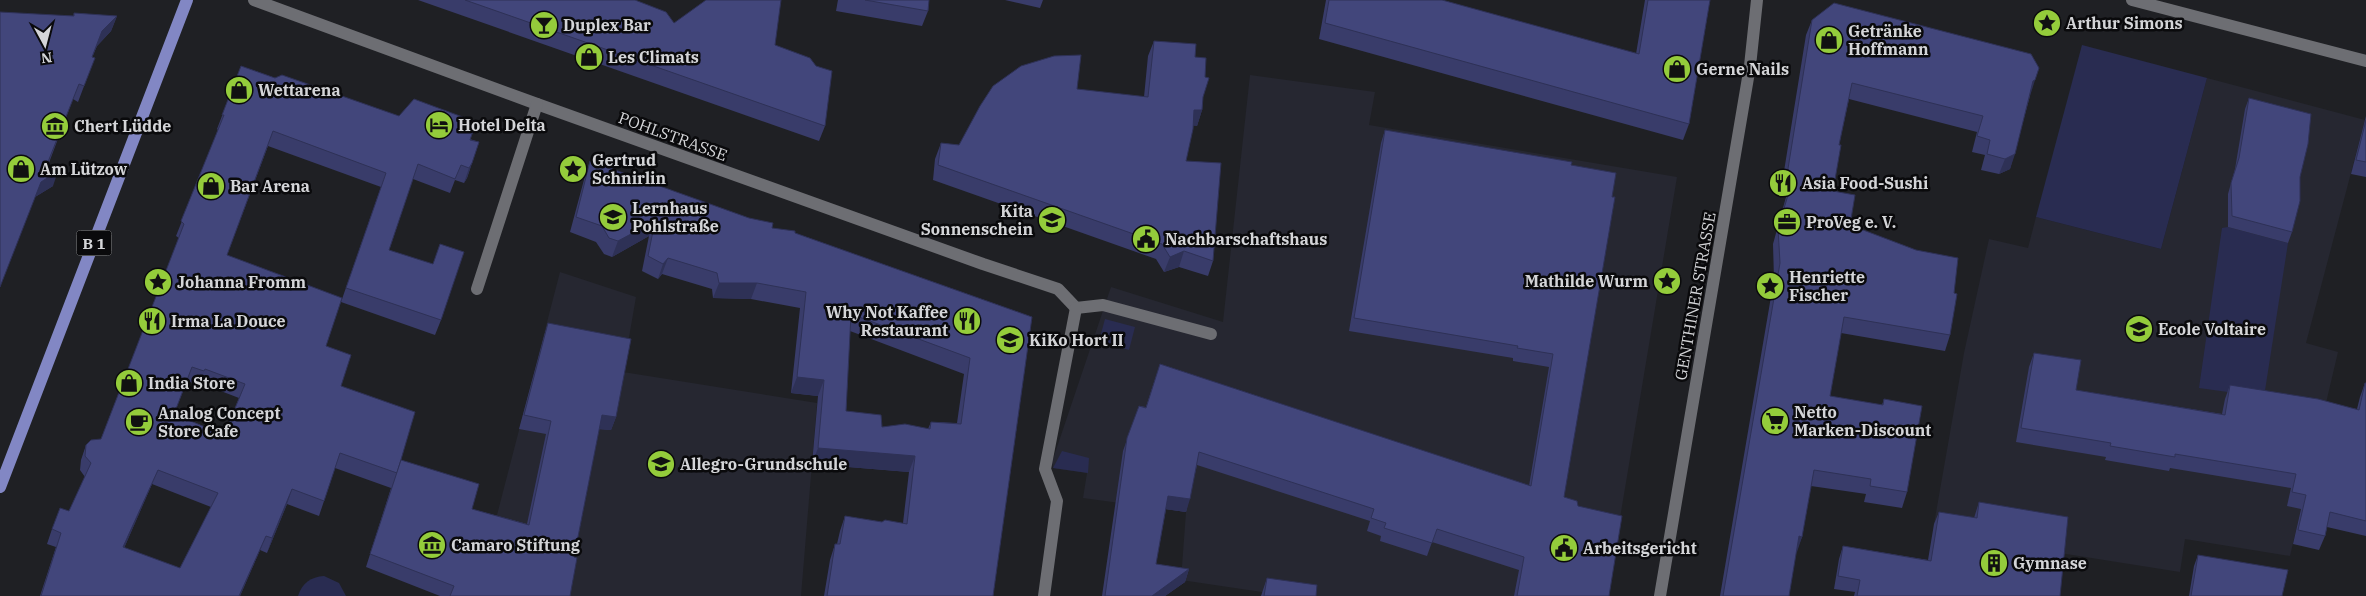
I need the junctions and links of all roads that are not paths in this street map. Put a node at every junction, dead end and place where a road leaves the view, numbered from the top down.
1 (187, 0) edge
2 (254, 0) edge
3 (1757, 0) edge
4 (2132, 0) edge
5 (2366, 61) edge
6 (536, 104) junction
7 (477, 289) dead end
8 (1076, 308) junction
9 (1211, 334) dead end
10 (0, 487) edge
11 (1044, 596) edge
12 (1660, 596) edge

1 - 10 main road, B 1
2 - 6 street, POHLSTRASSE
3 - 12 street, GENTHINER STRASSE
4 - 5 street
6 - 7 street
6 - 8 street, POHLSTRASSE
8 - 9 street
8 - 11 street

